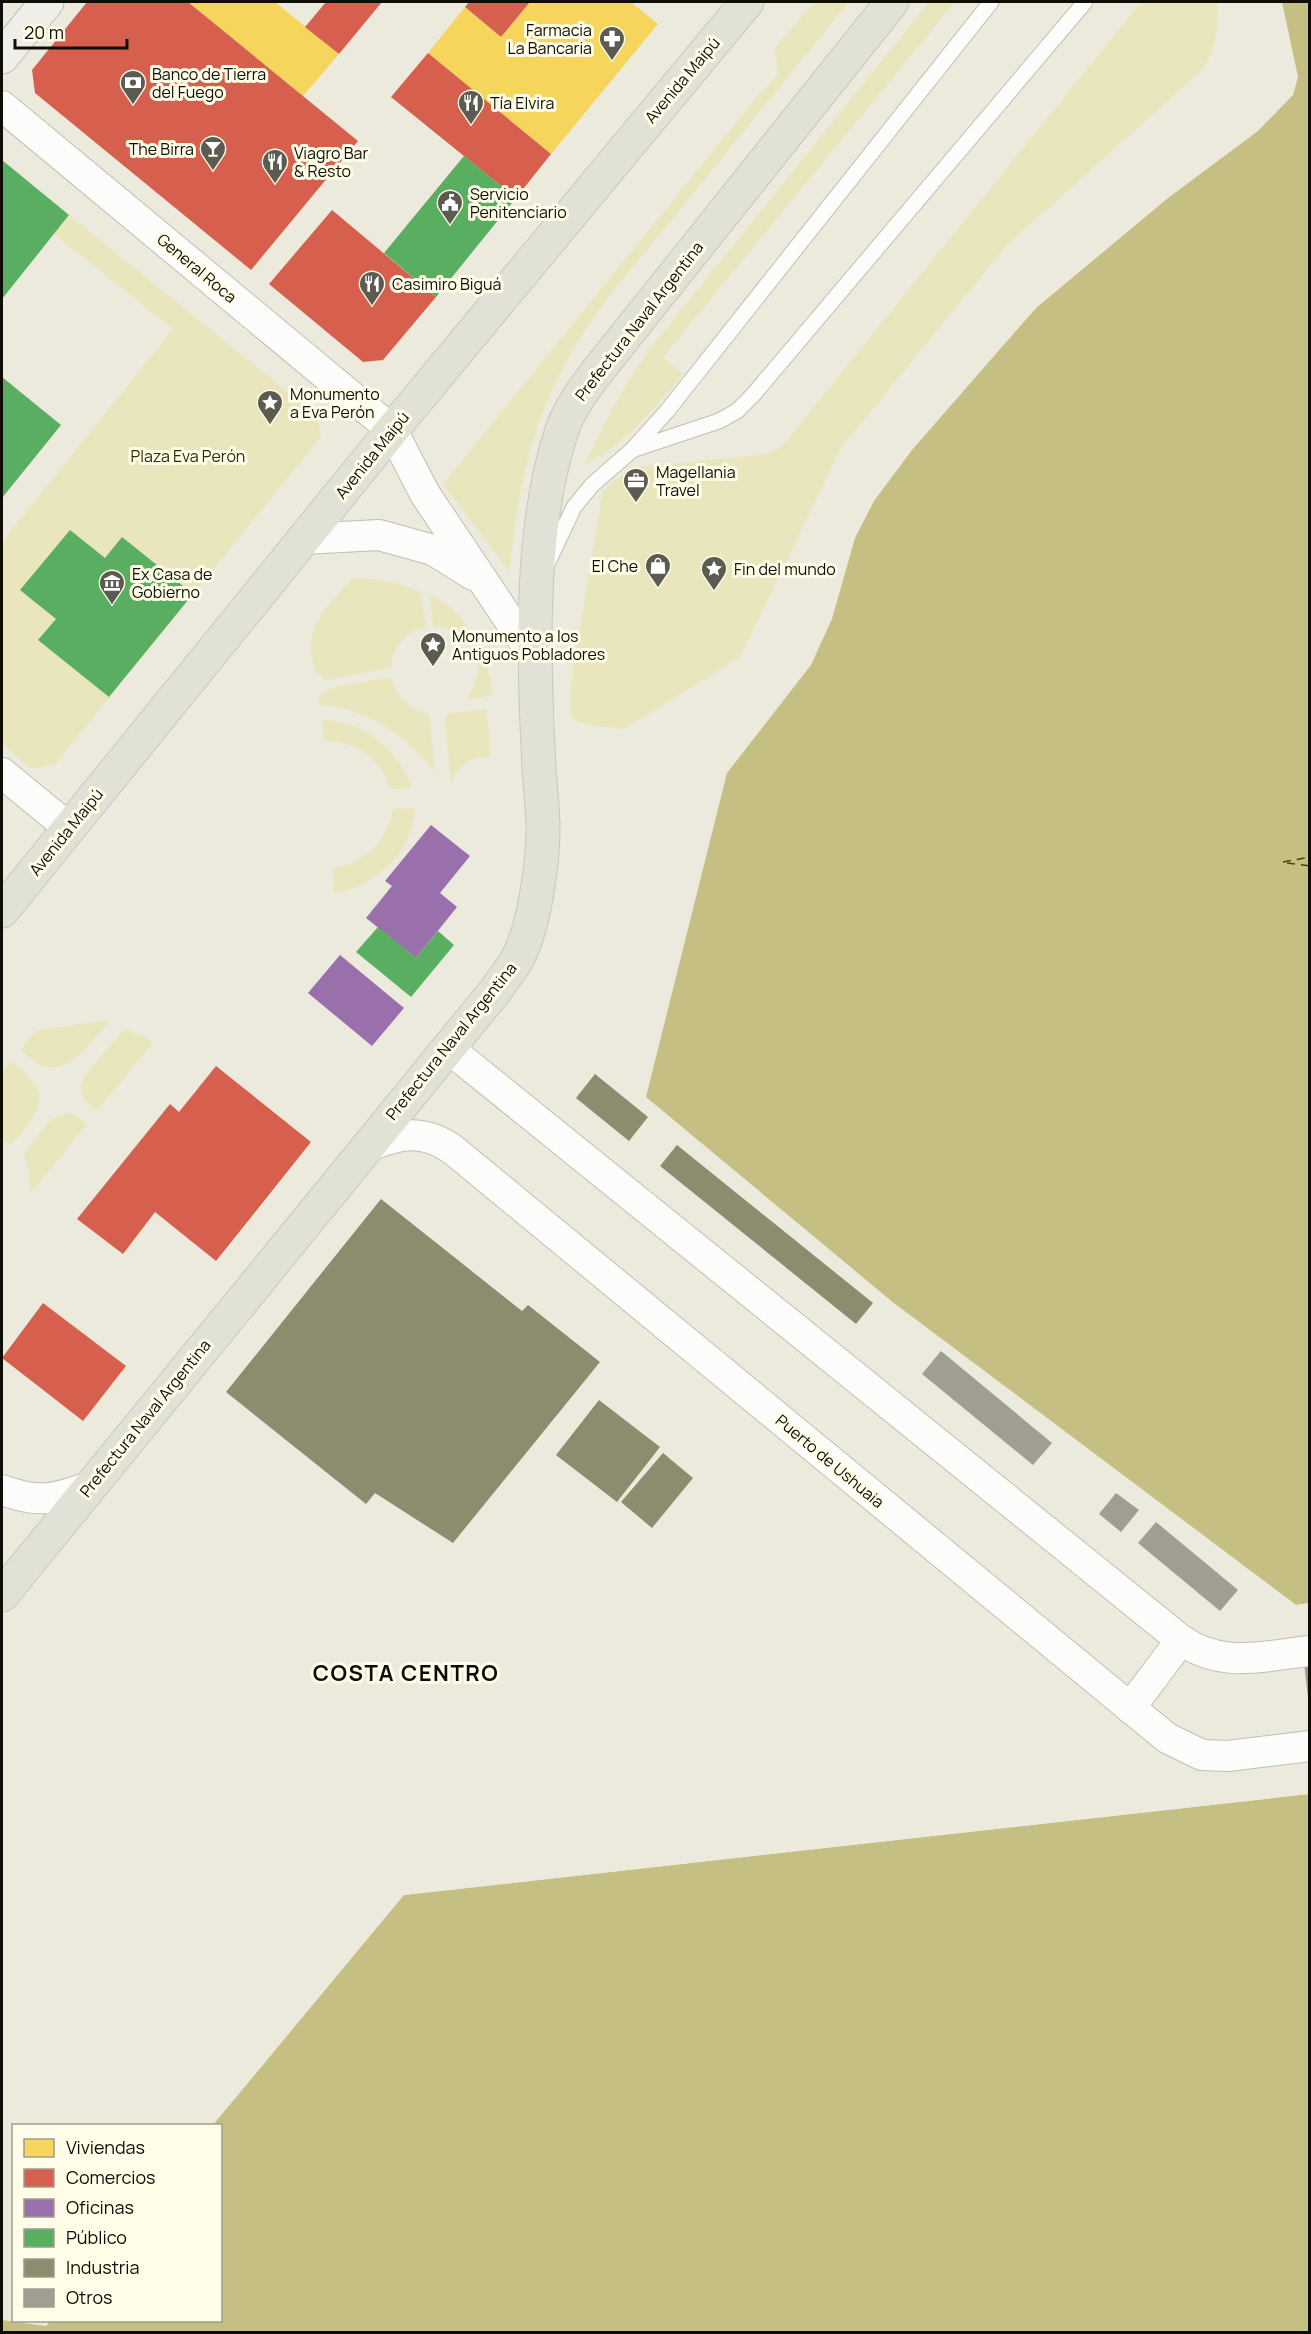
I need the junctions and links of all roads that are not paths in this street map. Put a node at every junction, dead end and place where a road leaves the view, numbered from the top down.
1 (46, 2) edge
2 (892, 2) edge
3 (991, 2) edge
4 (1085, 2) edge
5 (734, 6) edge
6 (2, 57) edge
7 (2, 106) edge
8 (392, 430) junction
9 (632, 450) junction
10 (304, 539) junction
11 (483, 582) junction
12 (537, 586) junction
13 (536, 654) junction
14 (2, 773) edge
15 (69, 828) junction
16 (2, 911) edge
17 (448, 1048) junction
18 (365, 1148) junction
19 (88, 1487) junction
20 (2, 1490) edge
21 (2, 1594) edge
22 (1181, 1640) junction
23 (1310, 1651) edge
24 (1130, 1708) junction
25 (1310, 1746) edge

1 - 6 main road
2 - 12 main road, Prefectura Naval Argentina
3 - 9 lane
4 - 9 lane
5 - 8 main road, Avenida Maipú
7 - 8 street, General Roca
8 - 10 main road, Avenida Maipú
8 - 11 street
9 - 12 lane
10 - 11 street
10 - 15 main road, Avenida Maipú
11 - 13 street
12 - 13 main road, Prefectura Naval Argentina
13 - 17 main road, Prefectura Naval Argentina
14 - 15 street
15 - 16 main road, Avenida Maipú
17 - 18 main road, Prefectura Naval Argentina
17 - 22 street
18 - 19 main road, Prefectura Naval Argentina
18 - 24 street, Puerto de Ushuaia
19 - 20 street
19 - 21 main road, Prefectura Naval Argentina
22 - 23 street
22 - 24 street
24 - 25 street, Puerto de Ushuaia

